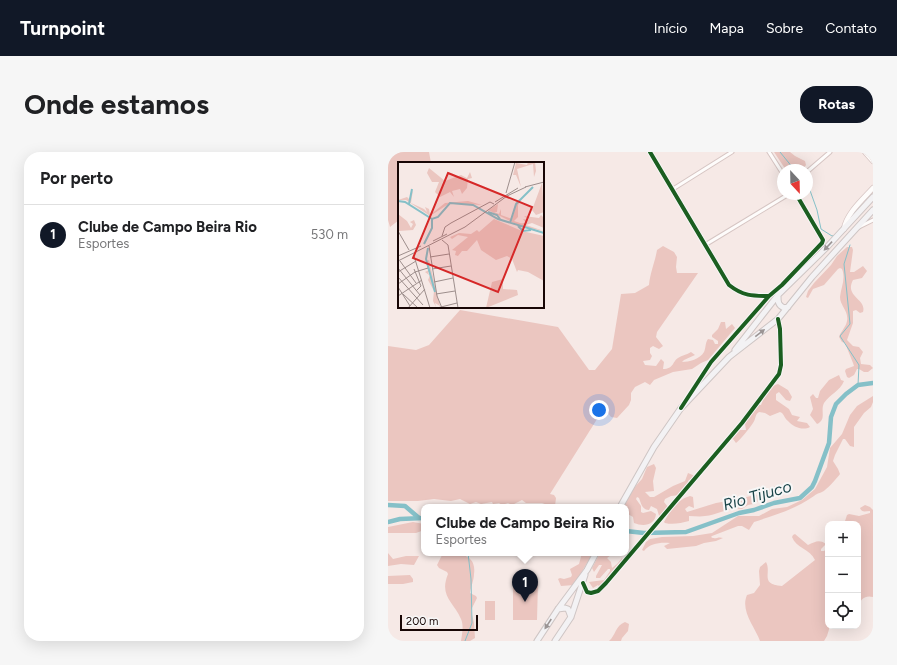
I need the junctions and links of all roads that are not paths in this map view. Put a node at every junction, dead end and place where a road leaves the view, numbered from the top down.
1 (650, 152) edge
2 (732, 152) edge
3 (769, 152) edge
4 (830, 152) edge
5 (865, 152) edge
6 (873, 161) edge
7 (777, 165) edge
8 (813, 167) edge
9 (873, 188) edge
10 (673, 189) junction
11 (873, 197) edge
12 (779, 200) edge
13 (800, 200) edge
14 (873, 210) edge
15 (873, 220) edge
16 (857, 228) junction
17 (844, 229) junction
18 (706, 245) junction
19 (778, 295) junction
20 (769, 296) junction
21 (788, 308) junction
22 (778, 319) junction
23 (729, 357) junction
24 (681, 408) junction
25 (622, 504) edge
26 (594, 556) edge
27 (587, 570) junction
28 (583, 583) junction
29 (558, 609) junction
30 (571, 617) junction
31 (537, 641) edge
32 (555, 641) edge

1 - 10 street
2 - 10 street
3 - 7 street
4 - 8 street
5 - 6 main road
9 - 17 main road
10 - 18 street
11 - 17 main road
12 - 18 street
13 - 20 street
14 - 16 main road
15 - 16 street
16 - 21 main road
17 -> 19 main road
18 - 20 street
19 - 21 main road
19 - 23 main road
20 - 24 street
21 - 22 main road
23 -> 22 main road
22 - 28 street
23 - 24 main road
24 - 25 main road
26 - 27 main road
27 - 28 main road
27 - 29 main road
28 - 30 main road
29 - 30 main road
29 -> 31 main road
30 - 32 main road

